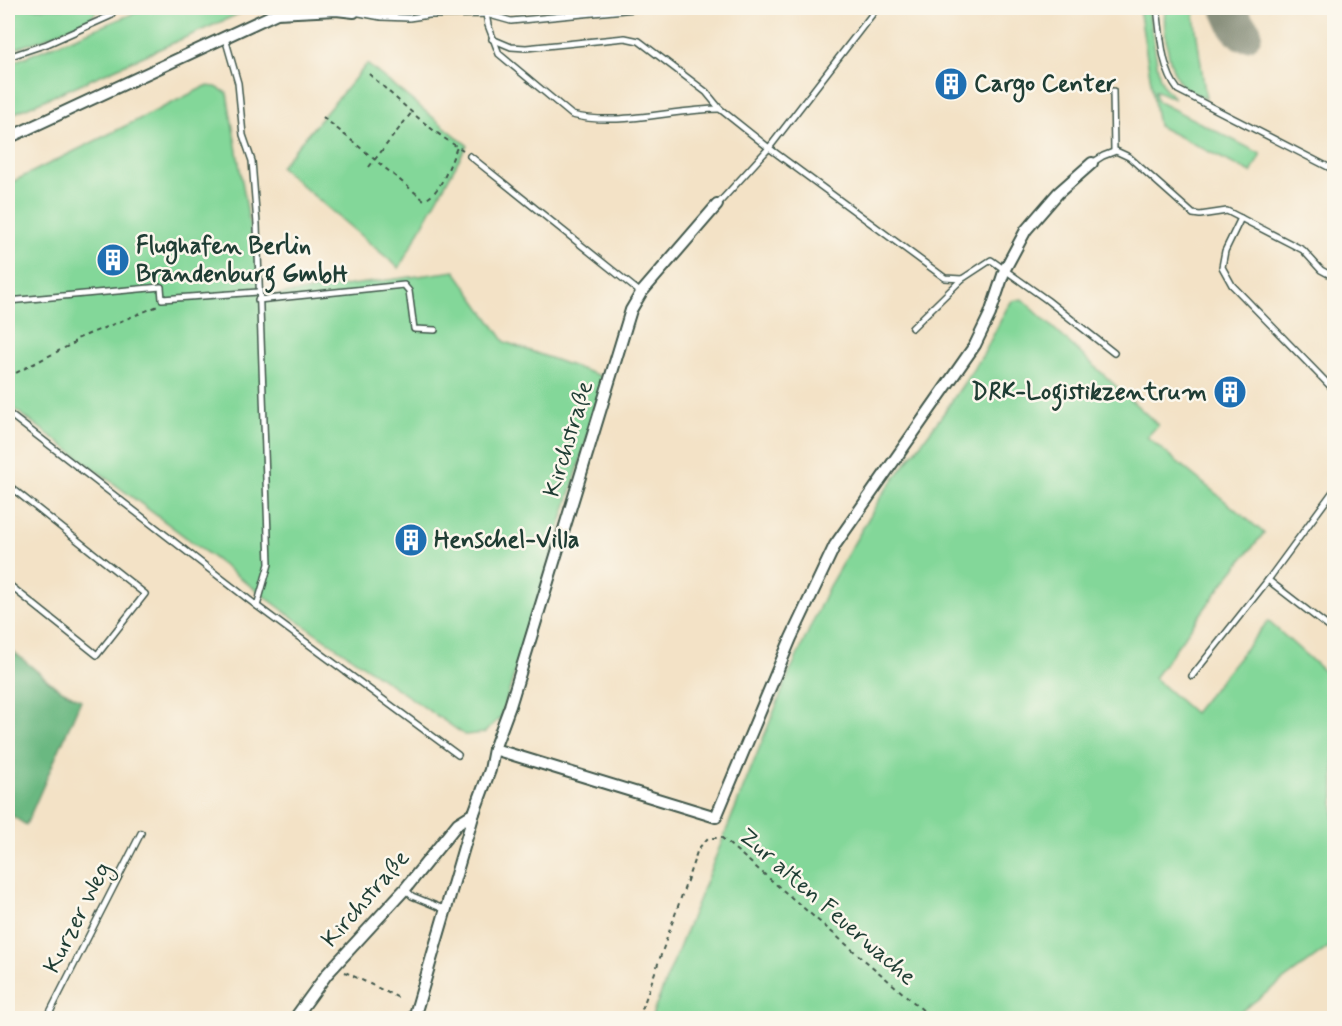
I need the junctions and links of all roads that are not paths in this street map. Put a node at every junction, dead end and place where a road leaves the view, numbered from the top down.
1 (116, 8) edge
2 (289, 8) edge
3 (645, 8) edge
4 (877, 8) edge
5 (1157, 8) edge
6 (359, 10) edge
7 (485, 11) edge
8 (277, 13) junction
9 (225, 36) junction
10 (492, 39) junction
11 (8, 57) edge
12 (1113, 91) dead end
13 (720, 109) junction
14 (8, 138) edge
15 (769, 148) junction
16 (1114, 152) junction
17 (470, 156) road end
18 (1092, 163) joint
19 (1335, 170) edge
20 (717, 205) joint
21 (1241, 218) junction
22 (1005, 269) junction
23 (1335, 277) edge
24 (962, 279) junction
25 (258, 292) junction
26 (641, 293) junction
27 (258, 300) junction
28 (8, 301) edge
29 (1245, 306) dead end
30 (1255, 309) junction
31 (912, 328) dead end
32 (435, 330) dead end
33 (1114, 353) dead end
34 (1335, 390) edge
35 (8, 413) edge
36 (8, 485) edge
37 (1335, 490) edge
38 (1268, 580) junction
39 (8, 584) edge
40 (257, 606) junction
41 (1335, 631) edge
42 (1192, 676) dead end
43 (494, 749) junction
44 (458, 755) dead end
45 (474, 813) junction
46 (141, 833) dead end
47 (405, 889) junction
48 (447, 911) junction
49 (47, 1018) edge
50 (295, 1018) edge
51 (414, 1018) edge

1 - 11 lane
2 - 8 lane
3 - 7 lane
4 - 15 lane
5 - 19 lane
6 - 7 lane
6 - 8 street
7 - 10 lane
8 - 9 street
9 - 14 street
9 - 25 lane
10 - 13 lane
10 - 13 lane
12 - 16 lane
13 - 15 lane
15 - 20 lane
15 - 24 lane
16 - 18 lane
16 - 21 lane
17 - 26 lane
18 - 22 street
20 - 26 street, Kirchstraße
21 - 23 lane
21 - 30 lane
22 - 24 lane
22 - 33 lane
22 - 43 street
24 - 31 lane
25 - 27 lane
25 - 28 lane
26 - 43 street, Kirchstraße
27 - 32 lane
27 - 40 lane
29 - 30 lane
30 - 34 lane
35 - 40 lane
36 - 39 lane
37 - 38 lane
38 - 41 lane
38 - 42 lane
40 - 44 lane
43 - 45 street, Kirchstraße
45 - 47 street, Kirchstraße
45 - 48 street, Kirchstraße
46 - 49 lane, Kurzer Weg
47 - 48 lane
47 - 50 street, Kirchstraße
48 - 51 street, Kirchstraße

